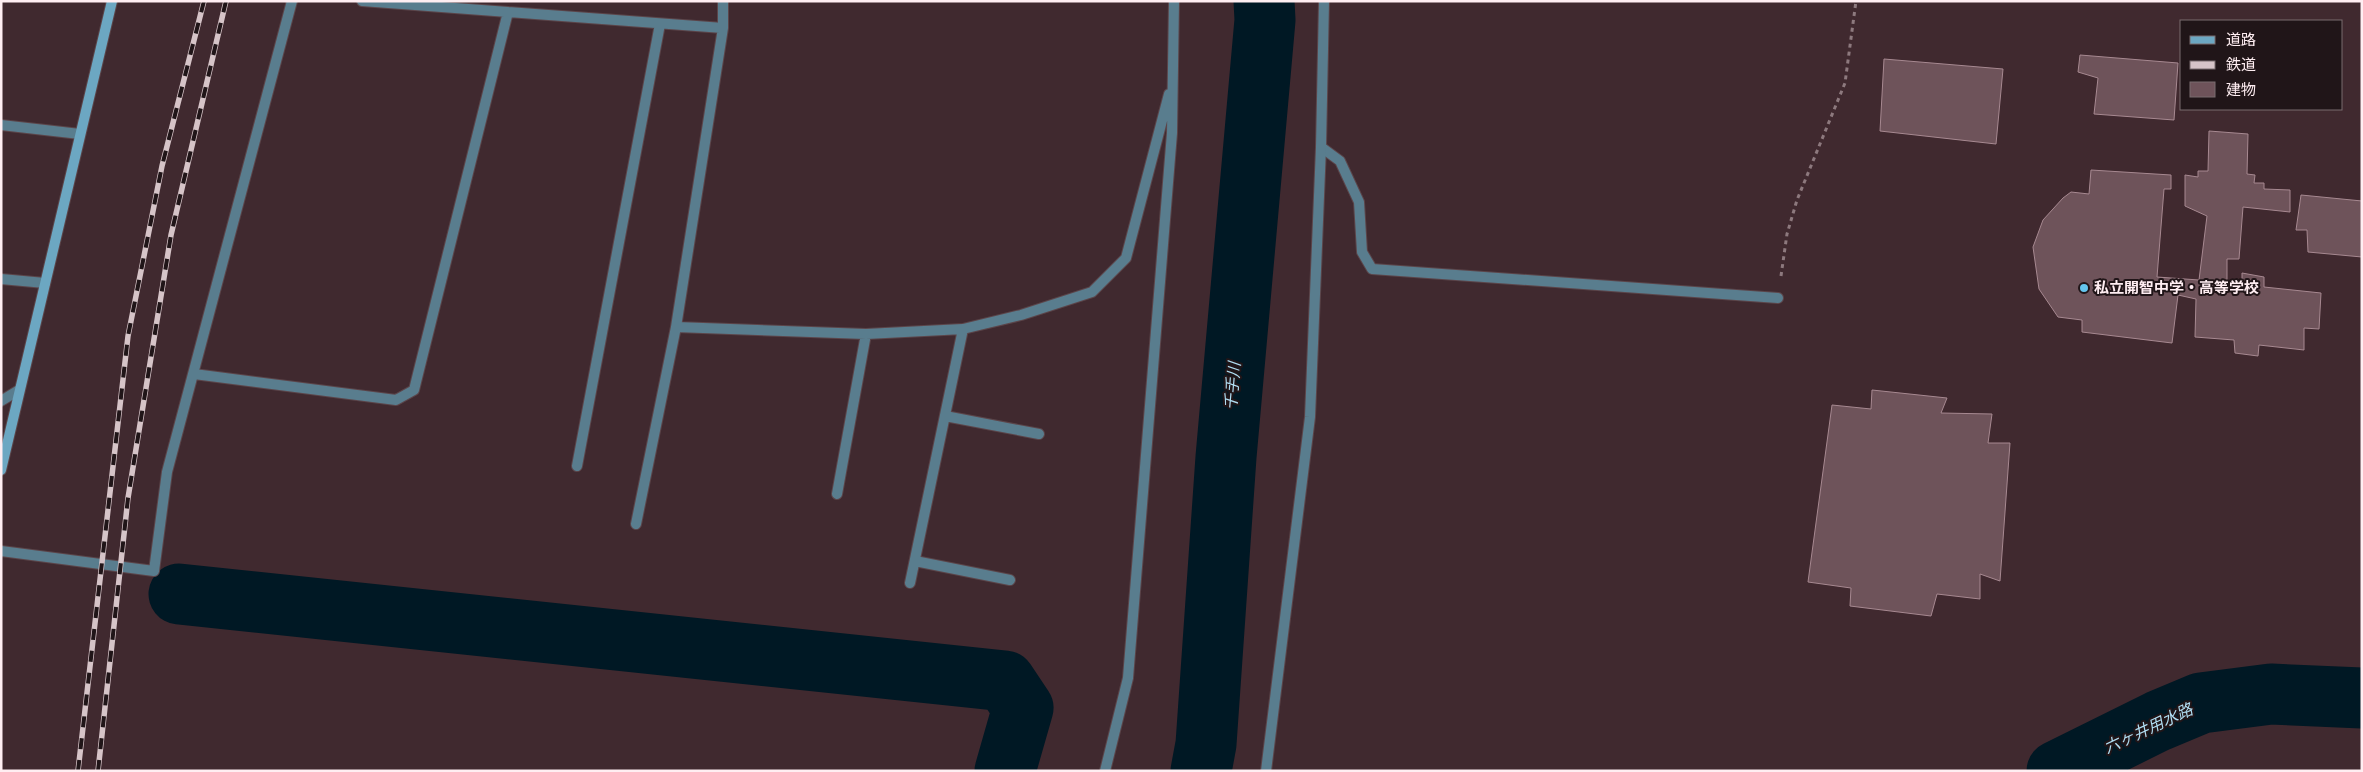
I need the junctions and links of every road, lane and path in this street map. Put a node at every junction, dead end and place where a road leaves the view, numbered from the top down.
1 (112, 1) edge
2 (292, 1) edge
3 (362, 1) edge
4 (723, 1) edge
5 (1174, 1) edge
6 (1324, 1) edge
7 (1856, 1) edge
8 (508, 12) junction
9 (660, 24) junction
10 (723, 28) junction
11 (1173, 78) junction
12 (1, 125) edge
13 (80, 134) junction
14 (1321, 146) junction
15 (1, 279) edge
16 (45, 283) junction
17 (1778, 298) joint
18 (676, 327) junction
19 (963, 329) junction
20 (866, 334) junction
21 (194, 374) junction
22 (19, 390) junction
23 (1, 400) edge
24 (945, 416) junction
25 (1039, 434) dead end
26 (577, 466) dead end
27 (1, 470) edge
28 (837, 494) dead end
29 (636, 524) dead end
30 (1, 551) edge
31 (915, 561) junction
32 (1010, 580) dead end
33 (910, 583) dead end
34 (1105, 771) edge
35 (1266, 771) edge

1 - 13 street
2 - 21 street
3 - 8 street
4 - 10 street
5 - 11 street
6 - 14 street
7 - 17 path
8 - 9 street
8 - 21 street
9 - 10 street
9 - 26 street
10 - 18 street
11 - 19 street
11 - 34 street
12 - 13 street
13 - 16 street
14 - 17 street
14 - 35 street
15 - 16 street
16 - 22 street
18 - 20 street
18 - 29 street
19 - 20 street
19 - 24 street
20 - 28 street
21 - 30 street
22 - 23 street
22 - 27 street
24 - 25 street
24 - 31 street
31 - 32 street
31 - 33 street

